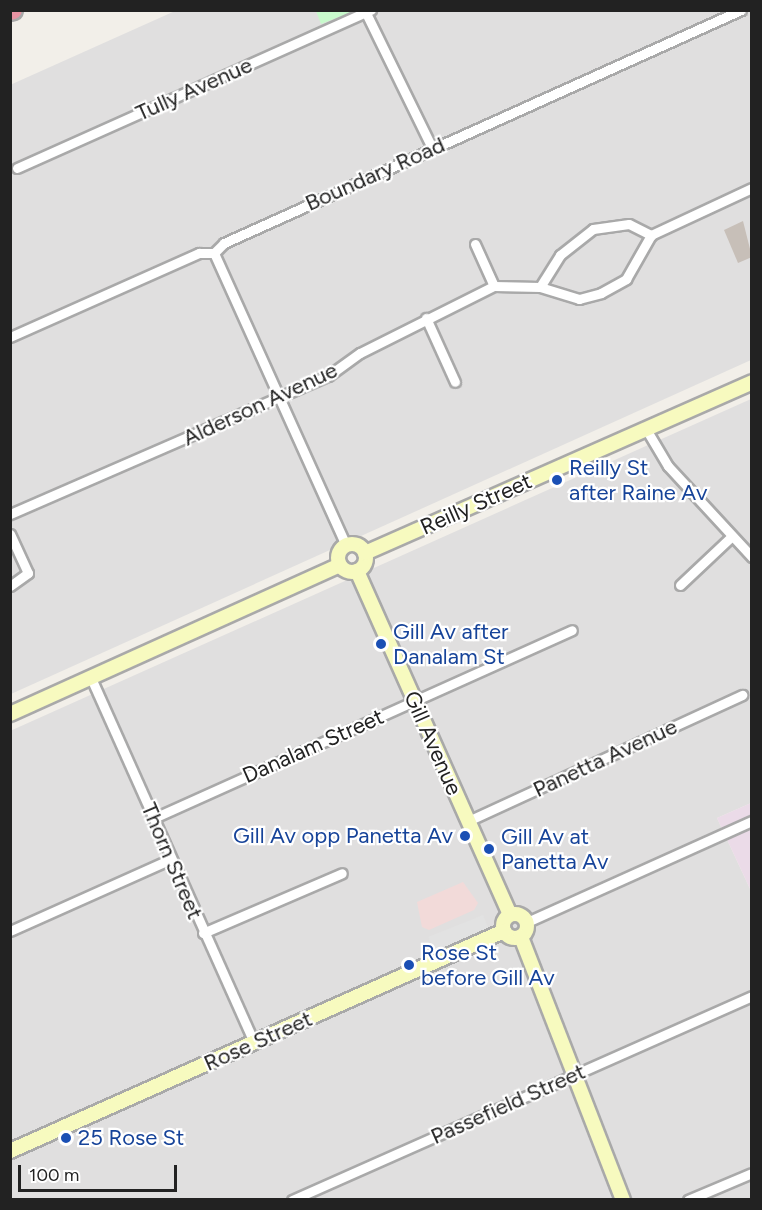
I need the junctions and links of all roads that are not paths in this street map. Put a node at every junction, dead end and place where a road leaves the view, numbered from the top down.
1 (741, 10) edge
2 (368, 12) edge
3 (432, 148) junction
4 (17, 168) dead end
5 (752, 188) edge
6 (651, 235) junction
7 (475, 244) dead end
8 (214, 254) junction
9 (494, 286) junction
10 (540, 287) junction
11 (426, 318) junction
12 (10, 337) edge
13 (455, 382) dead end
14 (752, 382) edge
15 (279, 398) junction
16 (646, 429) junction
17 (10, 514) edge
18 (731, 537) junction
19 (12, 539) edge
20 (346, 546) junction
21 (365, 554) junction
22 (752, 557) edge
23 (340, 565) junction
24 (357, 571) junction
25 (680, 585) dead end
26 (10, 586) edge
27 (572, 630) dead end
28 (91, 678) junction
29 (742, 695) dead end
30 (415, 701) junction
31 (10, 714) edge
32 (154, 818) junction
33 (468, 821) junction
34 (752, 821) edge
35 (171, 859) junction
36 (342, 873) dead end
37 (510, 915) junction
38 (527, 922) junction
39 (10, 931) edge
40 (504, 931) junction
41 (203, 933) junction
42 (521, 937) junction
43 (752, 996) edge
44 (254, 1043) junction
45 (575, 1075) junction
46 (10, 1151) edge
47 (752, 1173) edge
48 (292, 1200) edge
49 (623, 1200) edge
50 (688, 1200) edge

1 - 3 street, Boundary Road
2 - 3 street
2 - 4 street, Tully Avenue
3 - 8 street, Boundary Road
5 - 6 street
6 - 10 street
6 - 10 street, Alderson Avenue
7 - 9 street
8 - 12 street, Boundary Road
8 - 15 street
9 - 10 street, Alderson Avenue
9 - 11 street, Alderson Avenue
11 - 13 street
11 - 15 street, Alderson Avenue
14 - 16 street, Reilly Street
15 - 17 street, Alderson Avenue
15 - 20 street
16 - 18 street
16 - 21 street, Reilly Street
18 - 22 street
18 - 25 street
19 - 26 street
20 - 21 street
20 - 23 street
21 - 24 street
23 - 24 street
23 - 28 street
24 - 30 street, Gill Avenue
27 - 30 street, Danalam Street
28 - 31 street
28 - 32 street, Thorn Street
29 - 33 street, Panetta Avenue
30 - 32 street, Danalam Street
30 - 33 street, Gill Avenue
32 - 35 street, Thorn Street
33 - 37 street, Gill Avenue
34 - 38 street
35 - 39 street
35 - 41 street, Thorn Street
36 - 41 street
37 - 38 street
37 - 40 street
38 - 42 street
40 - 42 street
40 - 44 street, Rose Street
41 - 44 street, Thorn Street
42 - 45 street
43 - 45 street, Passefield Street
44 - 46 street, Rose Street
45 - 48 street, Passefield Street
45 - 49 street
47 - 50 street

